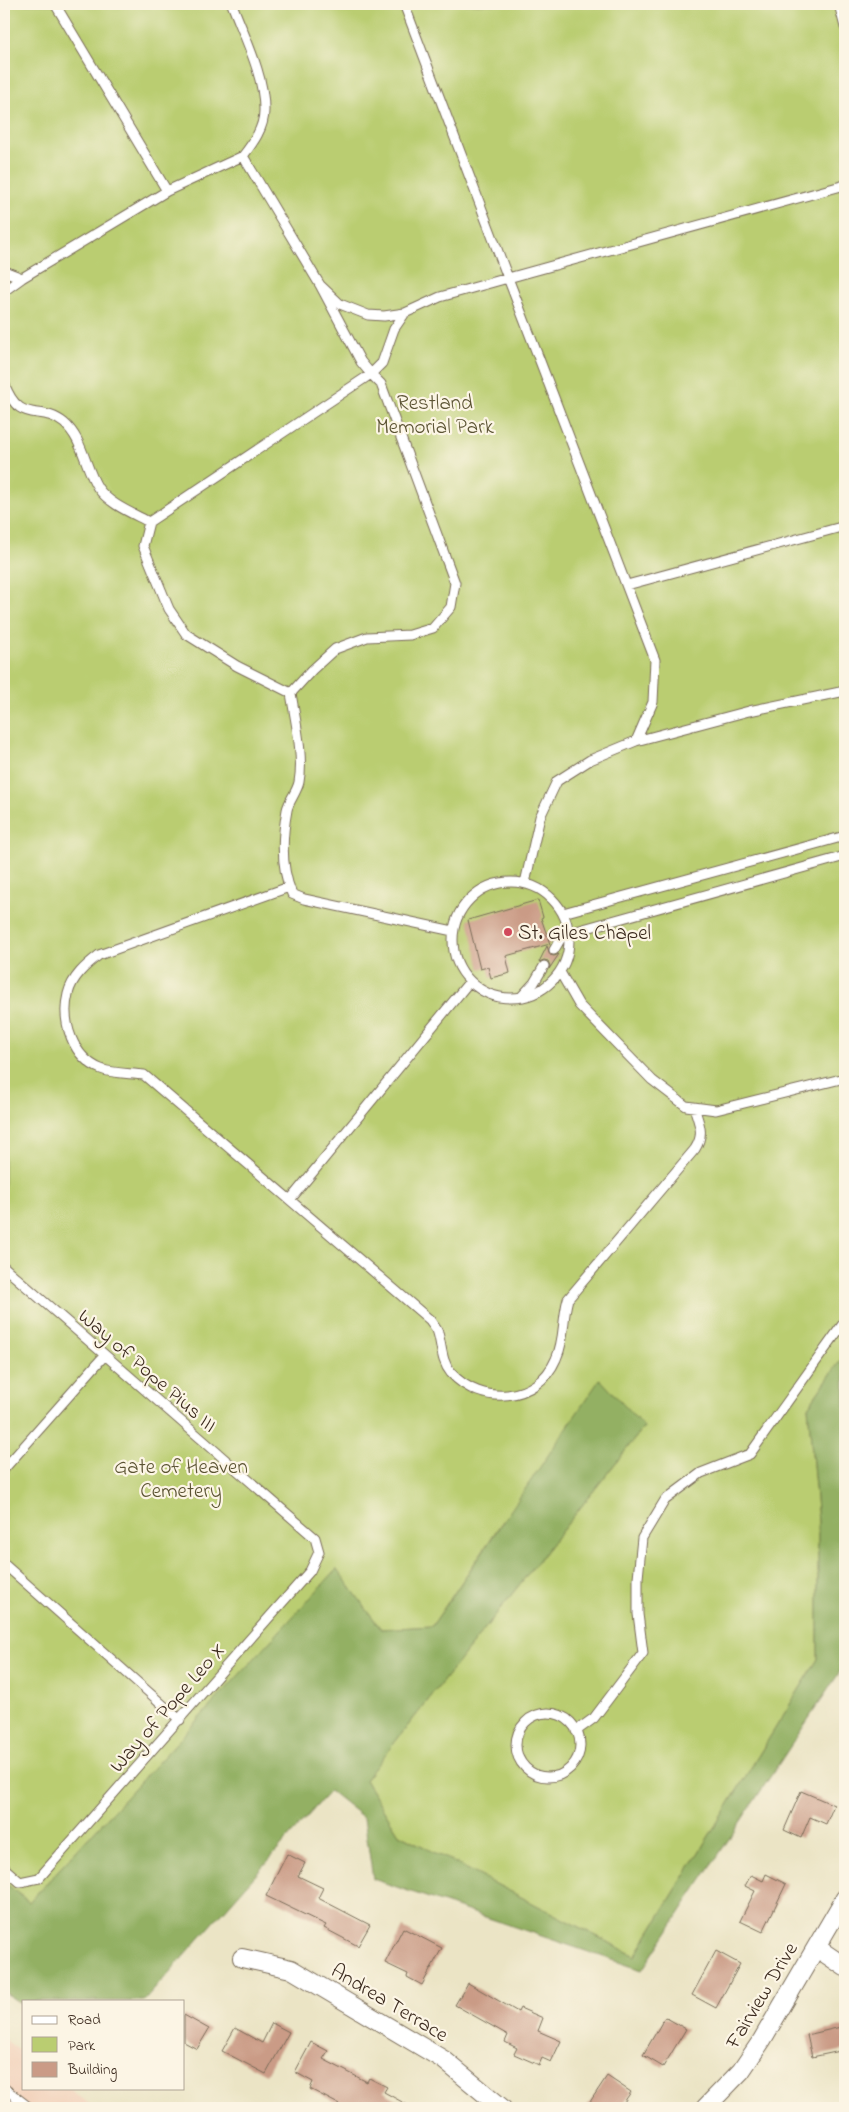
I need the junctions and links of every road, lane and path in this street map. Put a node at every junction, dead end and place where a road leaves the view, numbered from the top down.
1 (55, 4) edge
2 (232, 4) edge
3 (404, 4) edge
4 (839, 4) edge
5 (845, 27) edge
6 (243, 156) junction
7 (845, 185) edge
8 (167, 191) junction
9 (4, 272) edge
10 (22, 278) junction
11 (508, 278) junction
12 (320, 285) junction
13 (4, 292) edge
14 (405, 313) junction
15 (371, 374) junction
16 (4, 383) edge
17 (149, 522) junction
18 (845, 526) edge
19 (627, 586) junction
20 (845, 691) edge
21 (291, 694) junction
22 (636, 740) junction
23 (845, 836) edge
24 (845, 856) edge
25 (525, 883) junction
26 (289, 887) junction
27 (563, 913) junction
28 (453, 931) junction
29 (569, 933) junction
30 (554, 950) dead end
31 (544, 966) dead end
32 (560, 972) junction
33 (470, 981) junction
34 (521, 997) junction
35 (845, 1078) edge
36 (694, 1107) junction
37 (290, 1200) junction
38 (4, 1267) edge
39 (845, 1321) edge
40 (104, 1356) junction
41 (4, 1469) edge
42 (315, 1538) joint
43 (4, 1564) edge
44 (180, 1720) junction
45 (576, 1731) junction
46 (4, 1868) edge
47 (845, 1898) edge
48 (817, 1948) junction
49 (242, 1958) dead end
50 (845, 1967) edge
51 (4, 2088) edge
52 (30, 2108) edge
53 (502, 2108) edge
54 (705, 2108) edge

1 - 8 lane
2 - 6 lane
3 - 11 lane
4 - 5 lane
6 - 8 lane
6 - 12 lane
7 - 11 lane
8 - 10 lane
9 - 10 lane
10 - 13 lane
11 - 14 lane
11 - 19 lane
12 - 14 lane
12 - 15 lane
14 - 15 lane
15 - 17 lane
15 - 21 lane
16 - 17 lane
17 - 21 lane
18 - 19 lane
19 - 22 lane
20 - 22 lane
21 - 26 lane
22 - 25 lane
23 - 27 lane
24 - 29 lane
25 - 27 lane
25 - 28 lane
26 - 28 lane
26 - 37 lane
27 - 29 lane
28 - 33 lane
29 - 30 lane
29 - 32 lane
31 - 34 lane
32 - 34 lane
32 - 36 lane
33 - 34 lane
33 - 37 lane
35 - 36 lane
36 - 37 lane
38 - 40 lane, Way of Pope Pius III
39 - 45 lane
40 - 41 lane
40 - 42 lane, Way of Pope Pius III
42 - 44 lane, Way of Pope Leo X
43 - 44 lane
44 - 46 lane, Way of Pope Leo X
45 - 45 lane
47 - 48 street, Fairview Drive
48 - 50 street
48 - 54 street, Fairview Drive
49 - 53 street, Andrea Terrace
51 - 52 lane

